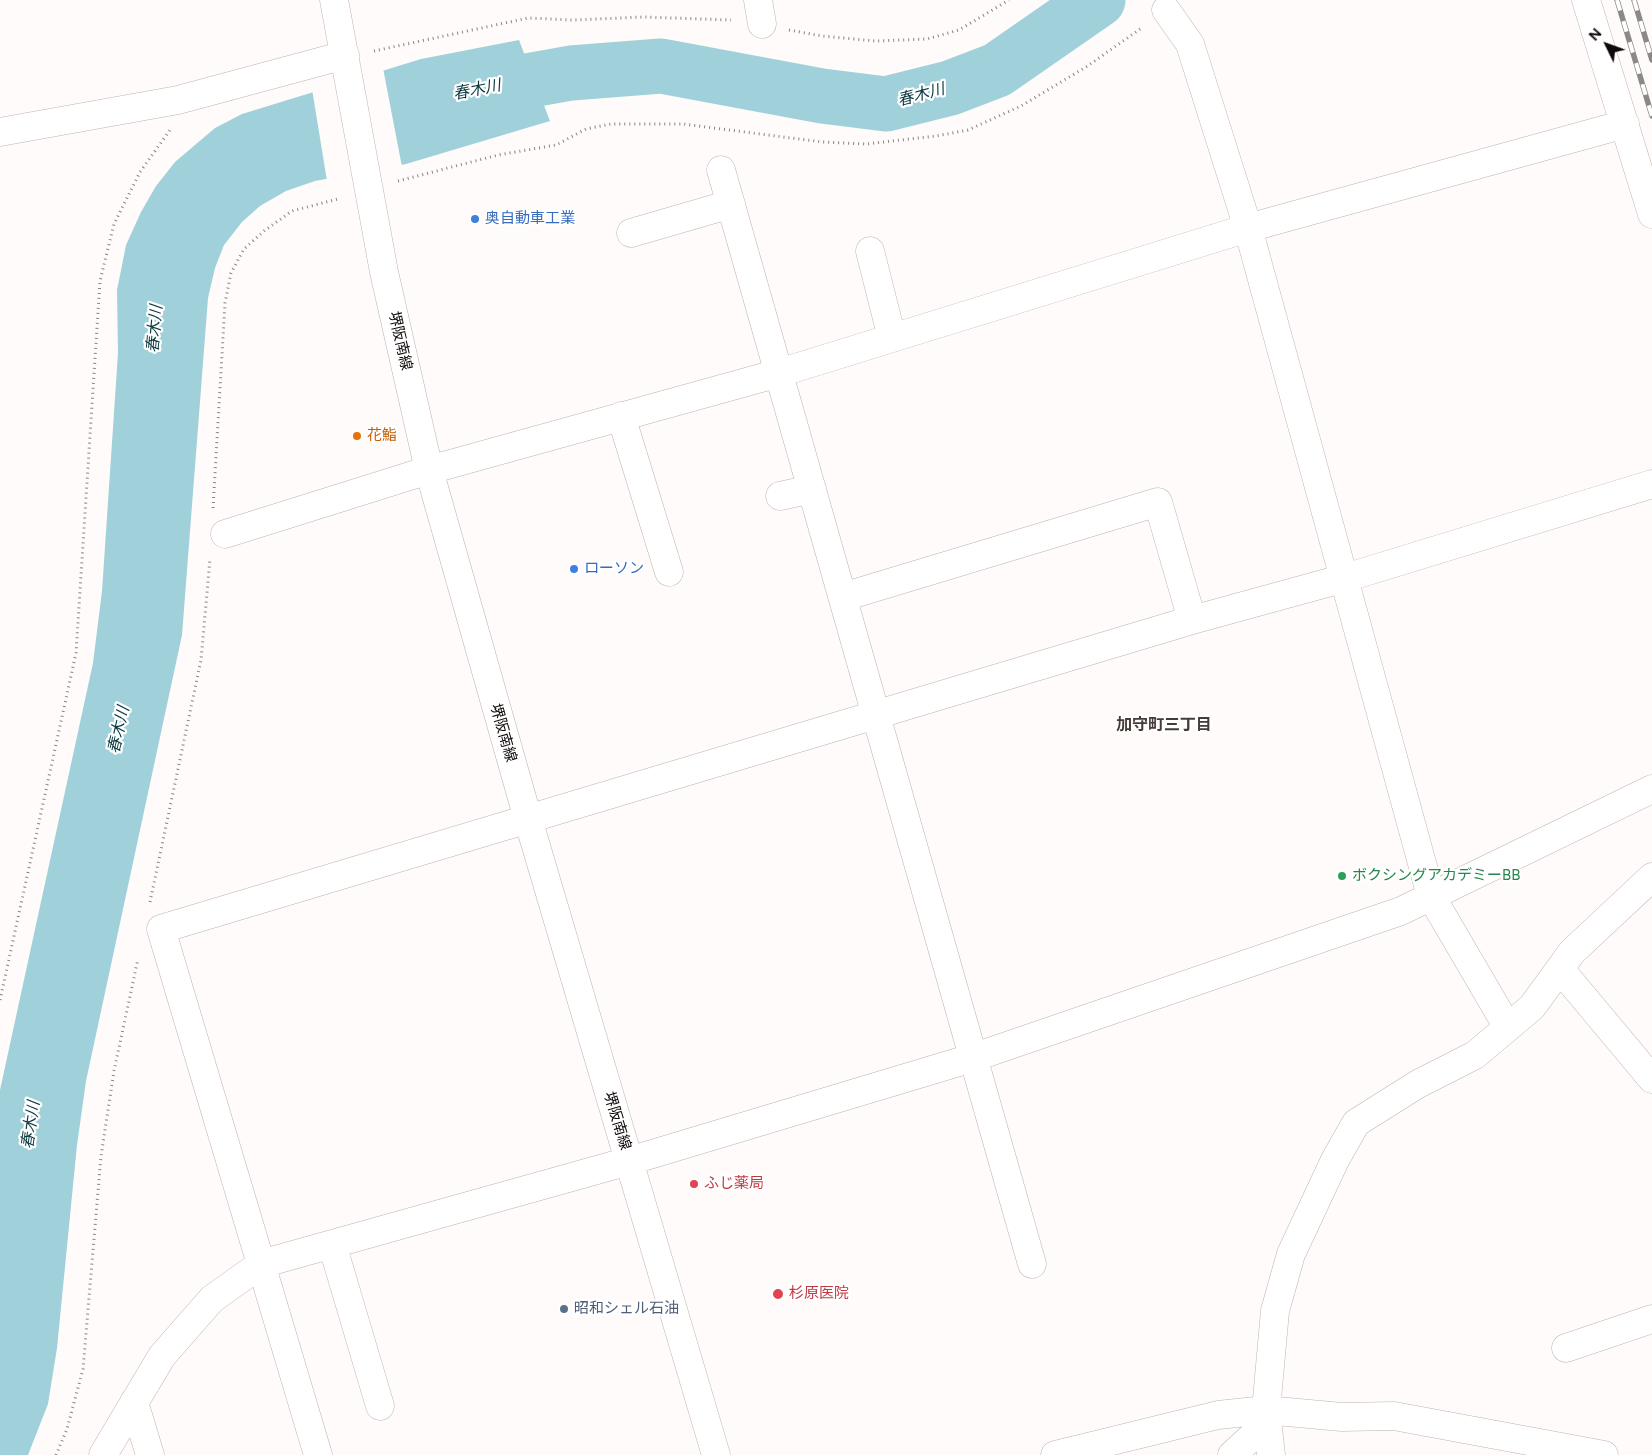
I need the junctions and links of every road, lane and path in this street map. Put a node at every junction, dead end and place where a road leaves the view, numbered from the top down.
1 (334, 0) edge
2 (1009, 0) edge
3 (1586, 0) edge
4 (1166, 10) joint
5 (760, 12) edge
6 (373, 51) dead end
7 (346, 62) junction
8 (178, 100) junction
9 (1625, 124) junction
10 (0, 132) edge
11 (722, 170) dead end
12 (398, 180) dead end
13 (338, 200) dead end
14 (731, 204) junction
15 (1652, 214) edge
16 (1248, 228) junction
17 (631, 233) dead end
18 (870, 251) dead end
19 (892, 338) junction
20 (779, 373) junction
21 (621, 416) junction
22 (429, 470) junction
23 (1652, 484) edge
24 (812, 490) junction
25 (780, 496) dead end
26 (216, 532) junction
27 (669, 572) dead end
28 (1345, 578) junction
29 (843, 597) junction
30 (1192, 620) junction
31 (874, 714) junction
32 (1652, 789) edge
33 (528, 819) junction
34 (1652, 877) edge
35 (1431, 896) junction
36 (150, 904) dead end
37 (139, 953) dead end
38 (1560, 969) junction
39 (0, 1000) edge
40 (1507, 1026) junction
41 (972, 1058) junction
42 (1652, 1079) edge
43 (629, 1161) junction
44 (332, 1244) junction
45 (261, 1264) junction
46 (1032, 1264) dead end
47 (1652, 1319) edge
48 (1566, 1348) dead end
49 (134, 1402) junction
50 (380, 1406) dead end
51 (1267, 1416) junction
52 (56, 1455) edge
53 (102, 1455) edge
54 (150, 1455) edge
55 (318, 1455) edge
56 (716, 1455) edge
57 (1055, 1455) edge
58 (1232, 1455) edge
59 (1271, 1455) edge
60 (1604, 1455) edge

1 - 7 street, 堺阪南線
2 - 5 path
3 - 9 street
4 - 12 path
4 - 16 street
5 - 6 path
7 - 8 street
7 - 22 street, 堺阪南線
8 - 10 street
8 - 39 path
9 - 15 street
9 - 16 street
11 - 14 street
13 - 26 path
14 - 17 street
14 - 20 street
16 - 19 street
16 - 28 street
18 - 19 street
19 - 20 street
20 - 21 street
20 - 24 street
21 - 22 street
21 - 27 street
22 - 26 street
22 - 33 street, 堺阪南線
23 - 28 street
24 - 25 street
24 - 29 street
26 - 36 path
28 - 30 street
28 - 35 street
29 - 30 street
29 - 31 street
30 - 31 street
31 - 33 street
31 - 41 street
32 - 35 street
33 - 43 street, 堺阪南線
33 - 45 street
34 - 38 street
35 - 40 street
35 - 41 street
37 - 52 path
38 - 40 street
38 - 42 street
40 - 51 street
41 - 43 street
41 - 46 street
43 - 44 street
43 - 56 street, 堺阪南線
44 - 45 street
44 - 50 street
45 - 49 street
45 - 55 street
47 - 48 street
49 - 53 street
49 - 54 street
51 - 57 street
51 - 58 street
51 - 59 street
51 - 60 street

